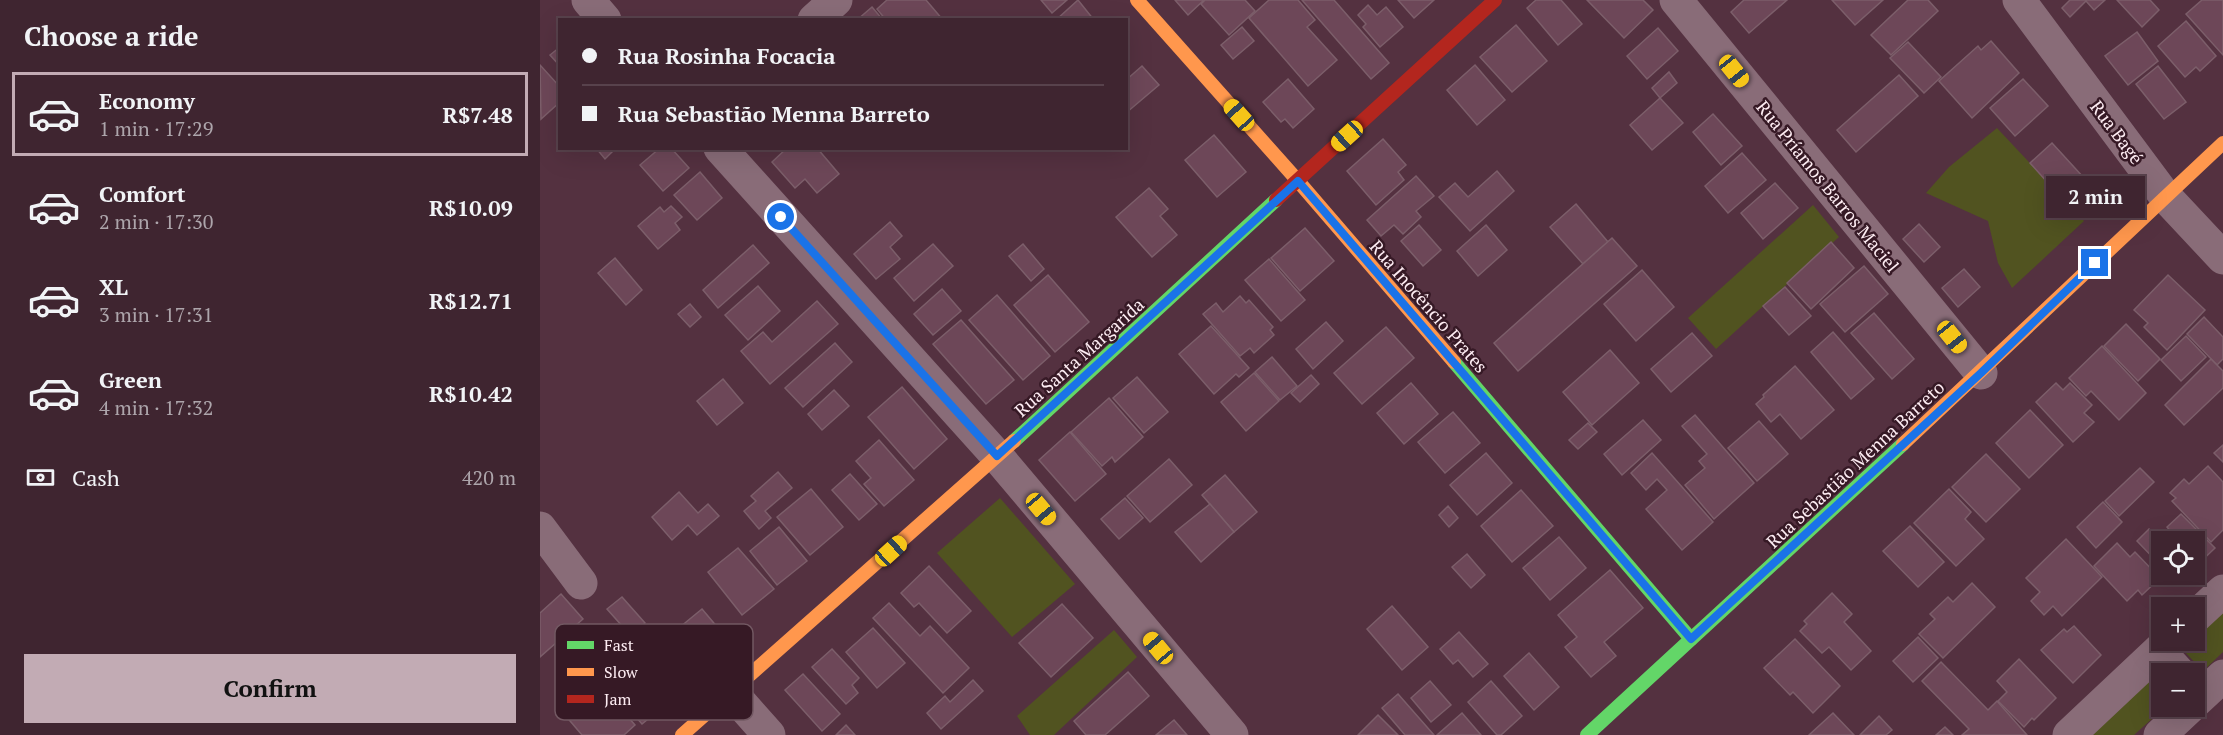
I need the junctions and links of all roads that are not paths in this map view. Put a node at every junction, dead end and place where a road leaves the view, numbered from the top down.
1 (588, 0) edge
2 (836, 0) edge
3 (1137, 0) edge
4 (1495, 0) edge
5 (1676, 0) edge
6 (2019, 0) edge
7 (603, 18) edge
8 (816, 18) edge
9 (2223, 143) edge
10 (722, 150) edge
11 (1298, 181) junction
12 (2165, 196) junction
13 (2223, 258) edge
14 (1981, 373) junction
15 (997, 456) junction
16 (540, 528) edge
17 (581, 583) dead end
18 (2223, 591) edge
19 (2205, 608) edge
20 (1691, 639) junction
21 (753, 672) edge
22 (2151, 697) edge
23 (753, 717) edge
24 (2169, 717) edge
25 (699, 720) edge
26 (682, 735) edge
27 (769, 735) edge
28 (1232, 735) edge
29 (1587, 735) edge
30 (2069, 735) edge
31 (2160, 735) edge

1 - 7 street
2 - 8 street
3 - 11 street, Rua Inocêncio Prates
4 - 11 street, Rua Santa Margarida
5 - 14 street, Rua Príamos Barros Maciel
6 - 12 street, Rua Bagé
9 - 12 street, Rua Sebastião Menna Barreto
10 - 15 street
11 - 15 street, Rua Santa Margarida
11 - 20 street, Rua Inocêncio Prates
12 - 13 street, Rua Bagé
12 - 14 street, Rua Sebastião Menna Barreto
14 - 20 street, Rua Sebastião Menna Barreto
15 - 21 street, Rua Santa Margarida
15 - 28 street
16 - 17 street
18 - 19 street
20 - 29 street, Rua Sebastião Menna Barreto
22 - 30 street
23 - 27 street
24 - 31 street
25 - 26 street, Rua Santa Margarida

